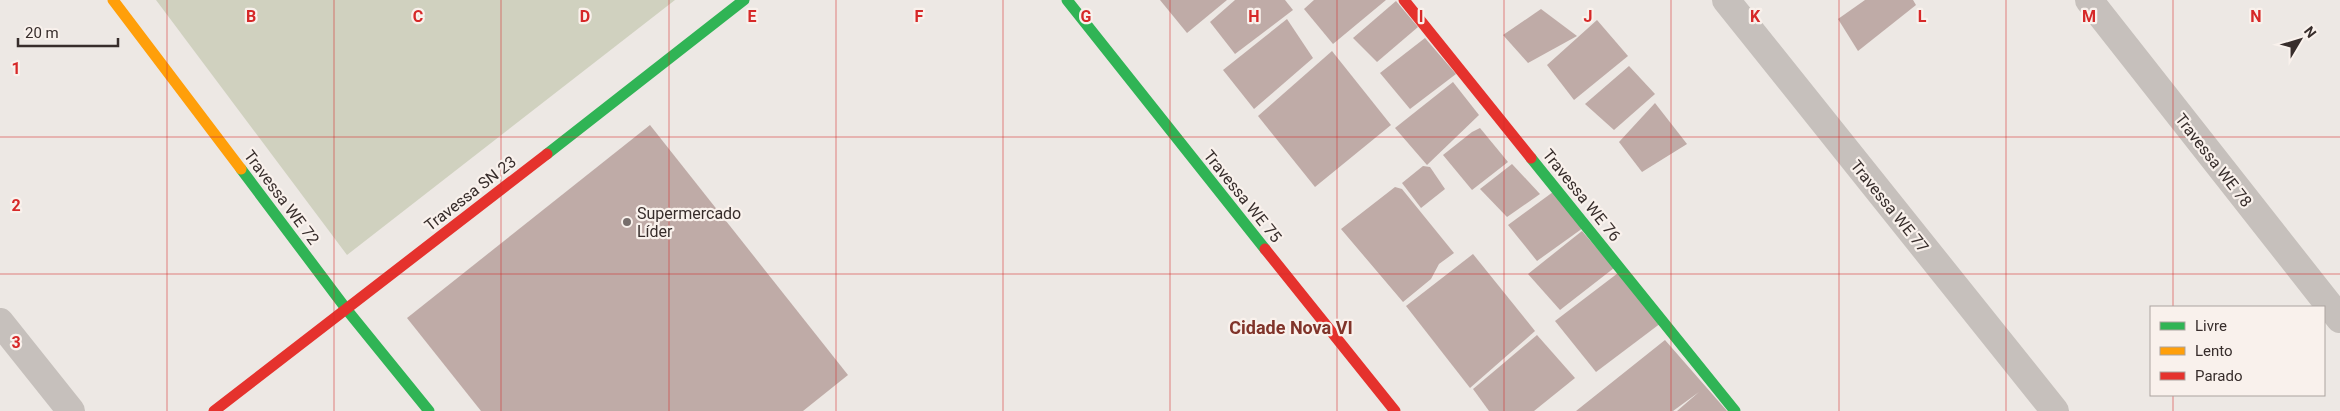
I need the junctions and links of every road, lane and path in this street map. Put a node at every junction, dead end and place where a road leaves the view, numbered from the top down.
1 (113, 0) edge
2 (744, 0) edge
3 (1067, 0) edge
4 (1404, 0) edge
5 (1726, 0) edge
6 (2089, 0) edge
7 (347, 310) junction
8 (2340, 319) edge
9 (0, 322) edge
10 (71, 411) edge
11 (214, 411) edge
12 (429, 411) edge
13 (1395, 411) edge
14 (1735, 411) edge
15 (2055, 411) edge

1 - 7 street, Travessa WE 72
2 - 7 street, Travessa SN 23
3 - 13 street, Travessa WE 75
4 - 14 street, Travessa WE 76
5 - 15 street, Travessa WE 77
6 - 8 street, Travessa WE 78
7 - 11 street, Travessa SN 23
7 - 12 street, Travessa WE 72
9 - 10 street

